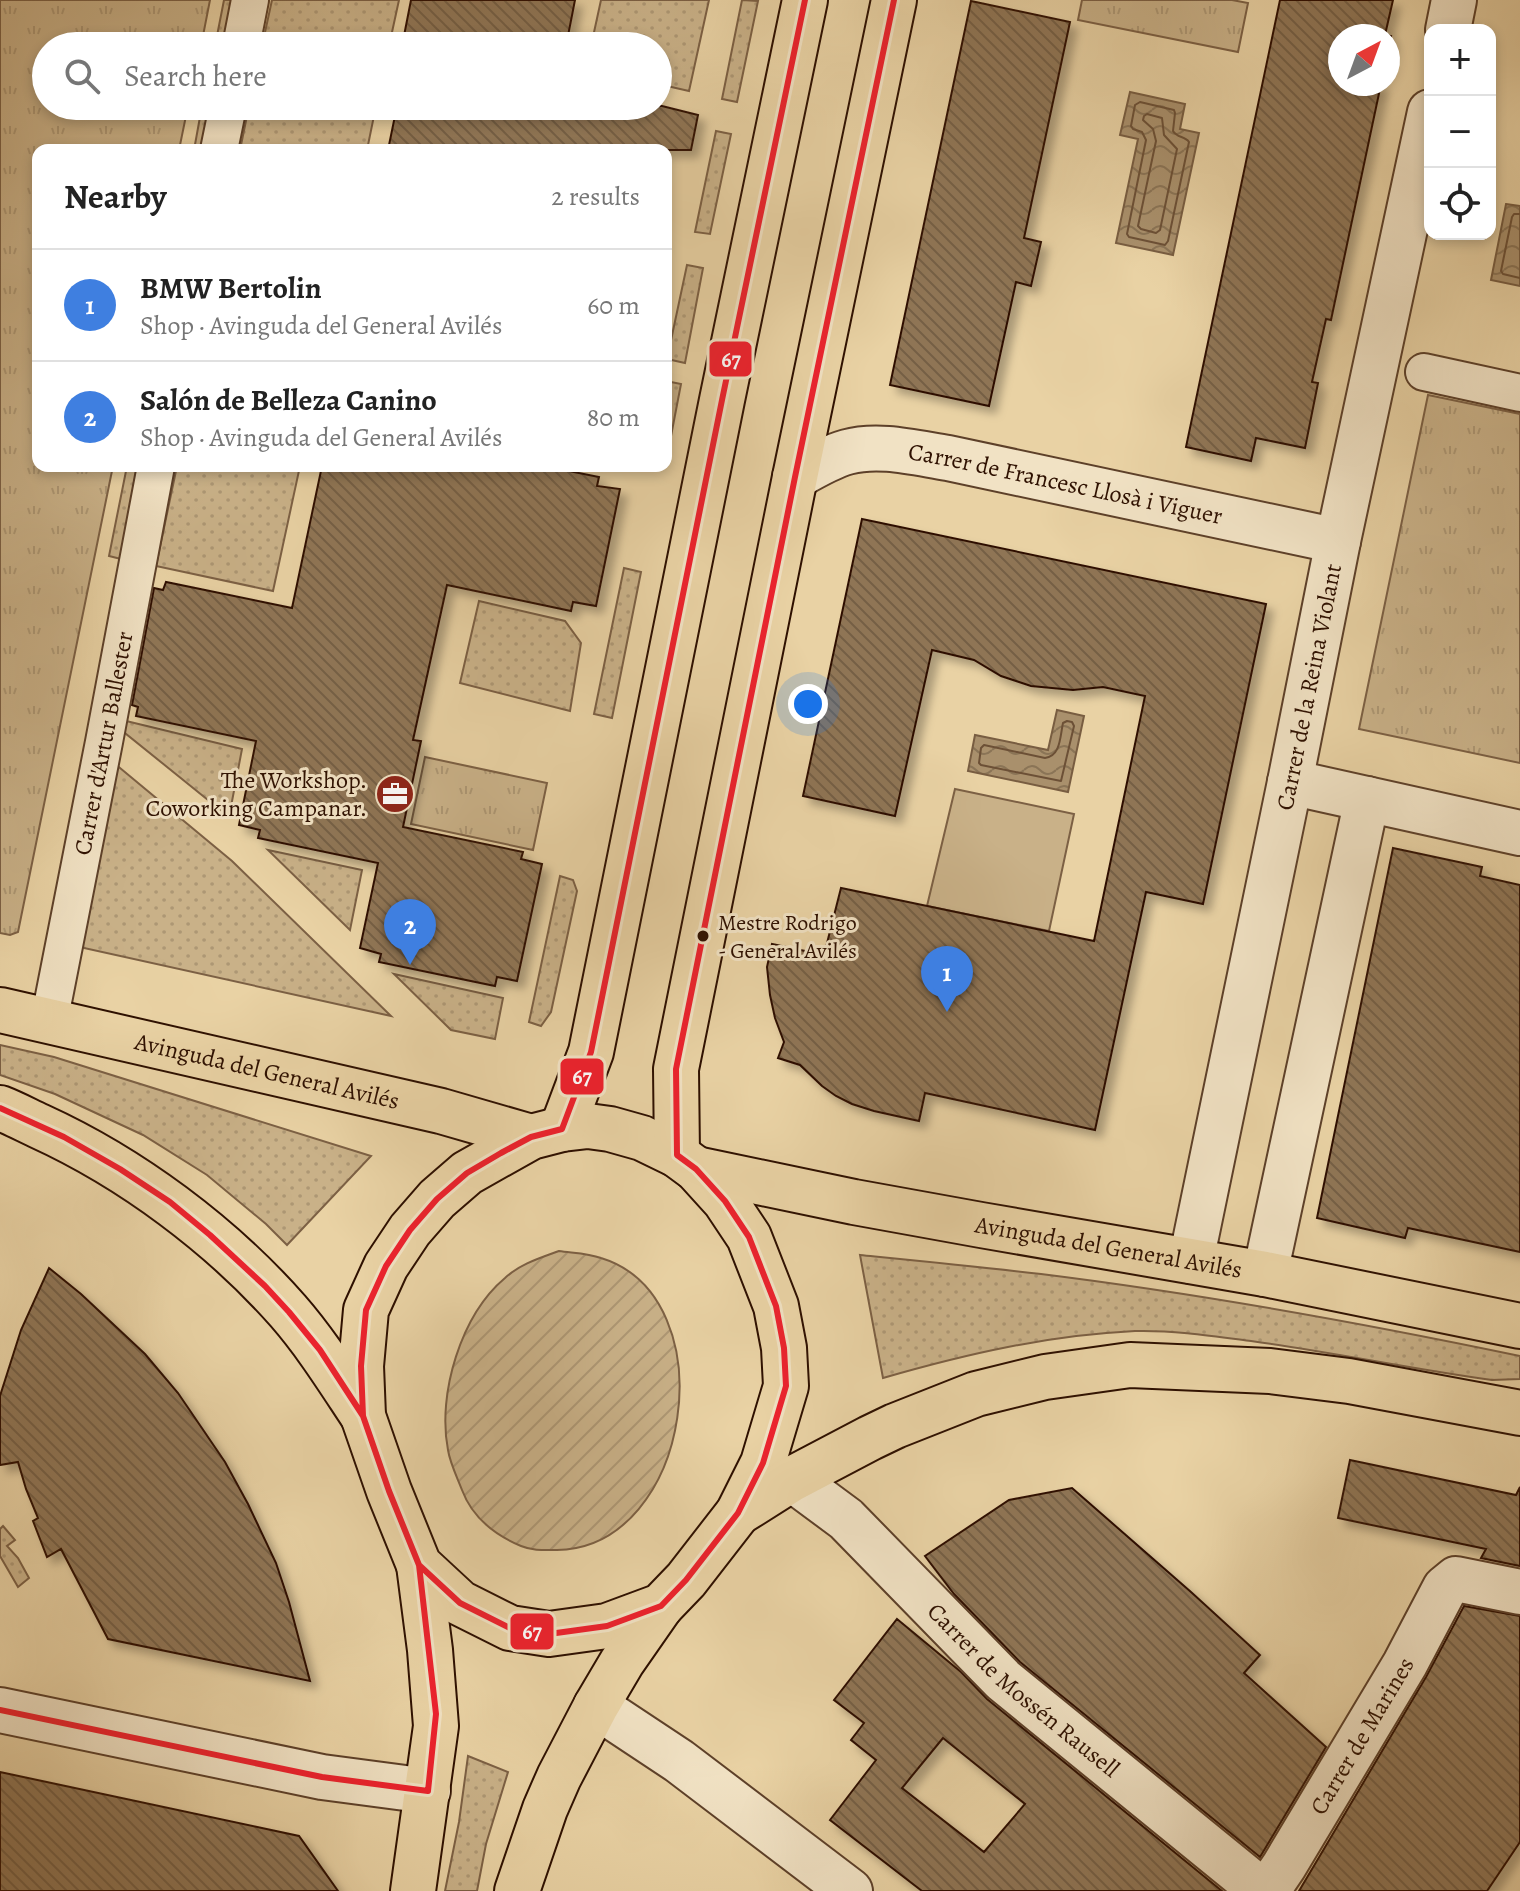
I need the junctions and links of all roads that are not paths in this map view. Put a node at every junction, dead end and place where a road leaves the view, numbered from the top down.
1 (250, 0) edge
2 (805, 0) edge
3 (894, 0) edge
4 (1454, 0) edge
5 (1449, 24) edge
6 (244, 32) edge
7 (225, 120) edge
8 (1424, 140) edge
9 (220, 144) edge
10 (1424, 372) dead end
11 (1520, 393) edge
12 (155, 472) edge
13 (795, 477) junction
14 (1338, 541) junction
15 (1290, 782) junction
16 (1367, 799) junction
17 (1520, 833) edge
18 (0, 1010) edge
19 (49, 1022) junction
20 (0, 1108) edge
21 (546, 1133) junction
22 (686, 1162) junction
23 (1191, 1261) junction
24 (1265, 1274) junction
25 (1520, 1326) edge
26 (1520, 1413) edge
27 (363, 1416) junction
28 (792, 1479) junction
29 (738, 1513) junction
30 (419, 1565) junction
31 (1520, 1592) edge
32 (661, 1606) junction
33 (596, 1706) junction
34 (0, 1710) edge
35 (428, 1791) junction
36 (413, 1891) edge
37 (517, 1891) edge
38 (850, 1891) edge
39 (1265, 1891) edge

1 - 6 street
2 - 21 main road
3 - 13 main road
4 - 5 street
7 - 9 street
8 - 14 street, Carrer de la Reina Violant
10 - 11 street
12 - 19 street, Carrer d'Artur Ballester
13 - 14 street, Carrer de Francesc Llosà i Viguer
13 - 22 main road
14 - 15 street, Carrer de la Reina Violant
15 - 16 street
15 - 23 street, Carrer de la Reina Violant
16 - 17 street
16 - 24 street
18 - 19 main road, Avinguda del General Avilés
19 - 21 main road, Avinguda del General Avilés
20 - 27 main road
21 - 22 main road
21 - 27 main road
22 - 23 main road, Avinguda del General Avilés
22 - 29 main road
23 - 24 main road, Avinguda del General Avilés
24 - 25 main road, Avinguda del General Avilés
26 - 28 main road
27 - 30 main road
28 - 29 main road
28 - 39 street, Carrer de Mossén Rausell
29 - 32 main road
30 - 32 main road
30 - 35 main road
31 - 39 street, Carrer de Marines
32 - 33 main road
33 - 37 main road
33 - 38 street
34 - 35 street
35 - 36 main road

